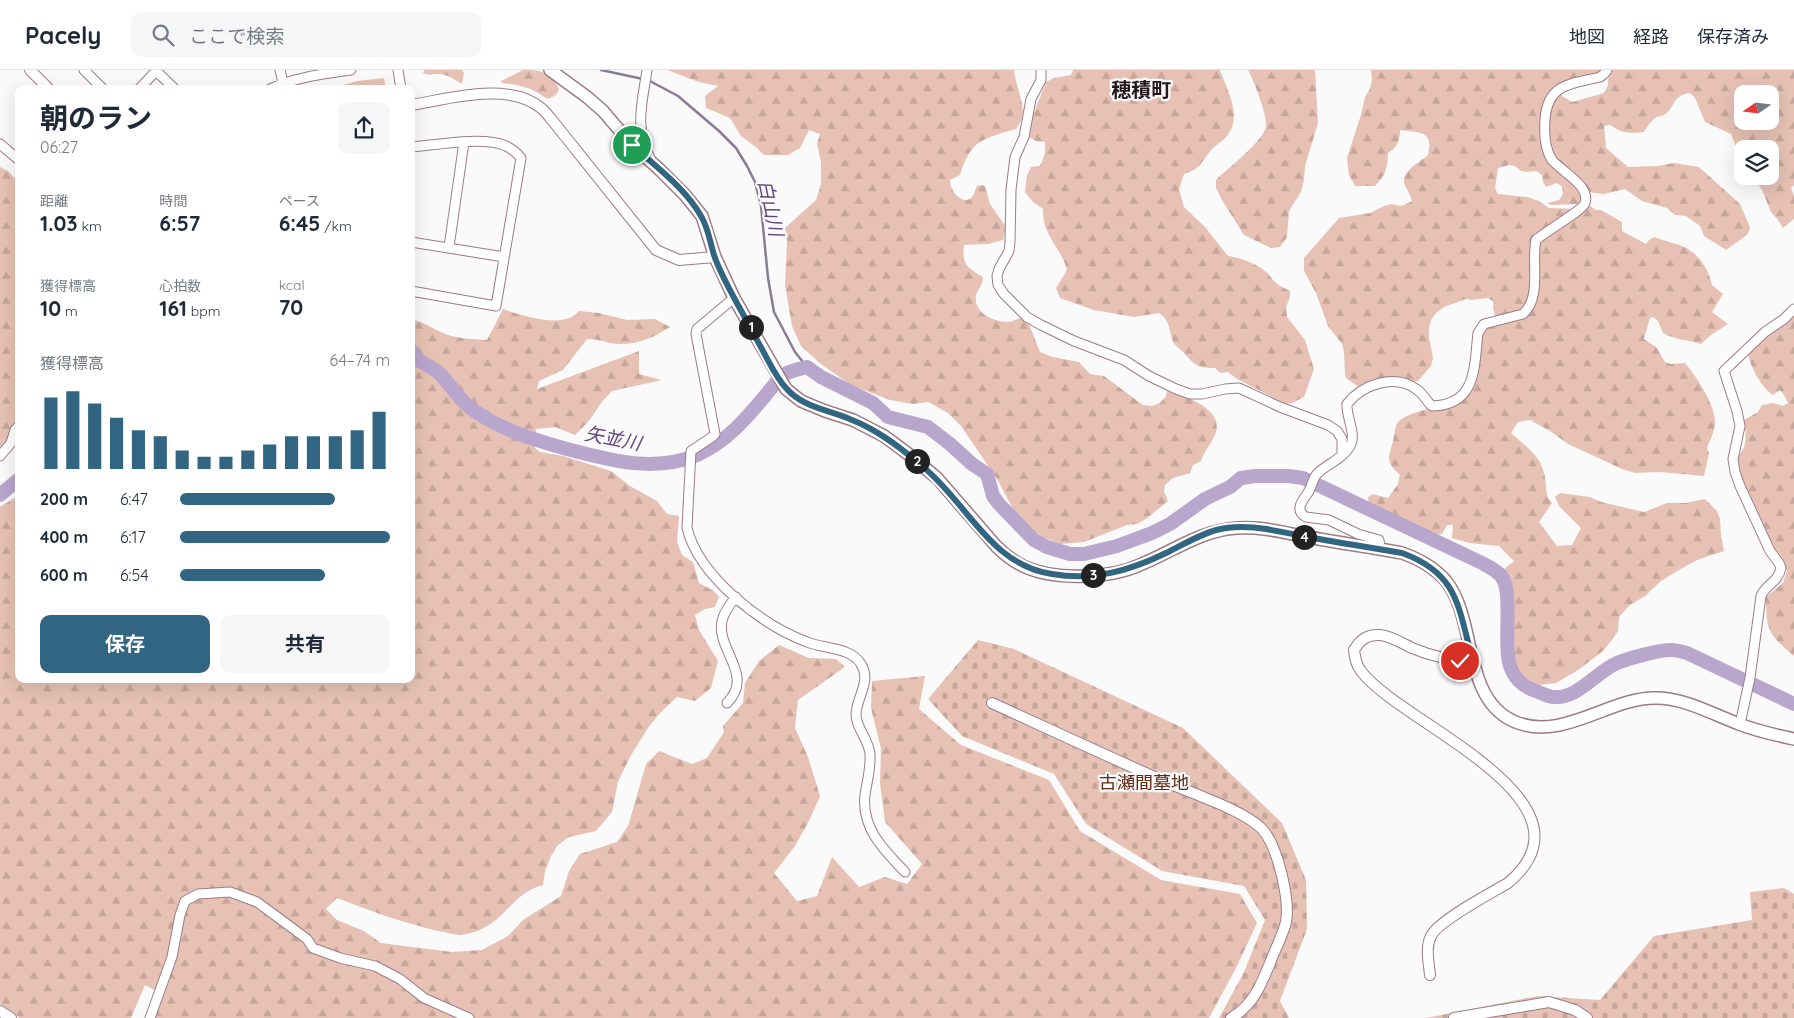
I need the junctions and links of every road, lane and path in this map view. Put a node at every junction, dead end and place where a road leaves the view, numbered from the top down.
1 (30, 70) edge
2 (84, 70) edge
3 (156, 70) edge
4 (280, 70) edge
5 (351, 70) edge
6 (550, 70) edge
7 (1041, 70) edge
8 (1607, 70) edge
9 (333, 71) edge
10 (398, 71) edge
11 (646, 71) edge
12 (283, 82) junction
13 (46, 85) edge
14 (99, 85) edge
15 (142, 85) edge
16 (171, 85) edge
17 (277, 85) edge
18 (400, 85) edge
19 (415, 104) edge
20 (464, 142) junction
21 (0, 144) edge
22 (415, 148) edge
23 (15, 157) edge
24 (659, 169) junction
25 (415, 243) edge
26 (448, 247) junction
27 (504, 257) junction
28 (715, 258) junction
29 (415, 292) edge
30 (734, 298) junction
31 (1794, 309) edge
32 (15, 434) edge
33 (1342, 454) junction
34 (0, 456) edge
35 (1380, 549) junction
36 (736, 597) junction
37 (1473, 661) junction
38 (727, 703) dead end
39 (992, 703) dead end
40 (1740, 724) junction
41 (1794, 739) edge
42 (905, 872) dead end
43 (1430, 975) dead end
44 (0, 1011) edge
45 (11, 1018) edge
46 (150, 1018) edge
47 (469, 1018) edge
48 (1231, 1018) edge
49 (1454, 1018) edge
50 (1587, 1018) edge

1 - 13 street
2 - 14 street
3 - 15 street
3 - 16 street
4 - 12 street
5 - 9 street
6 - 24 main road
7 - 33 street
8 - 33 street
9 - 12 street
10 - 18 street
11 - 24 street
12 - 17 street
19 - 28 street
20 - 22 street
20 - 26 street
20 - 27 street
21 - 23 street
24 - 28 main road
25 - 26 street
26 - 27 street
27 - 29 street
28 - 30 main road
30 - 35 main road
30 - 36 street
31 - 40 street
32 - 34 street
33 - 35 street
35 - 37 main road
36 - 38 street
36 - 42 street
37 - 40 main road
37 - 43 street
39 - 48 street
40 - 41 main road
44 - 45 street
46 - 47 street
49 - 50 street

